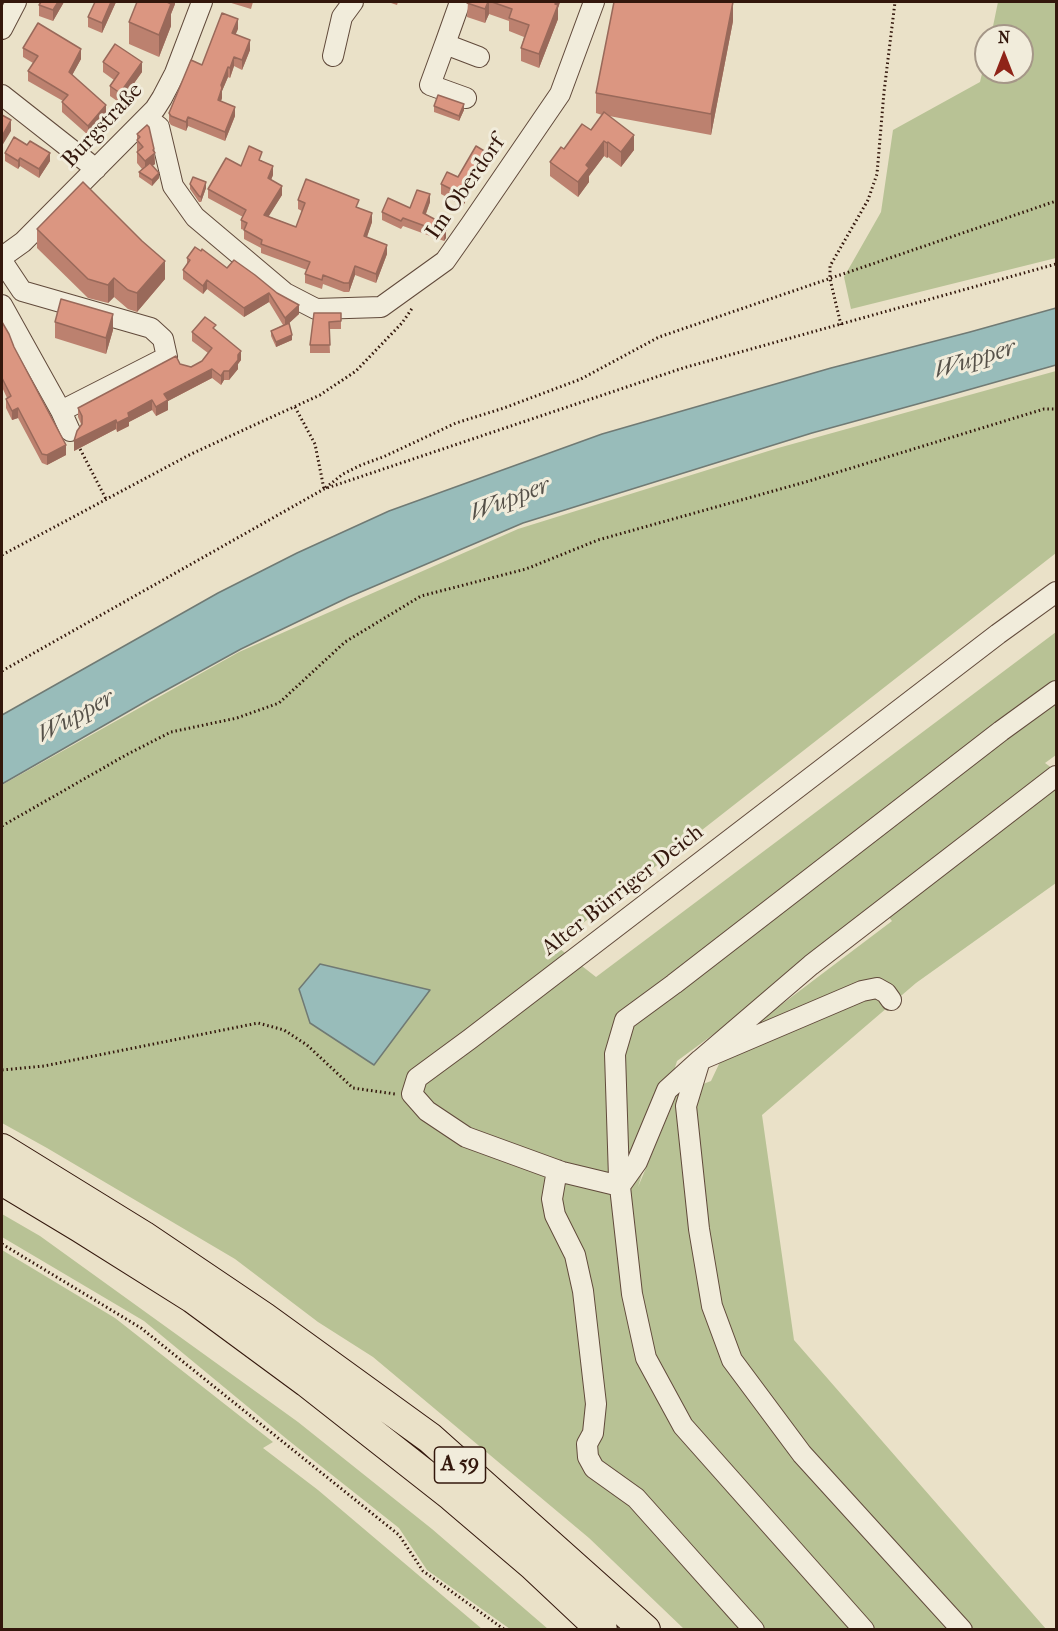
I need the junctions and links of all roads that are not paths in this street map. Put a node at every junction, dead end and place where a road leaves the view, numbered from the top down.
1 (16, 2) edge
2 (202, 2) edge
3 (354, 2) edge
4 (460, 2) edge
5 (594, 2) edge
6 (2, 29) edge
7 (445, 44) junction
8 (333, 56) dead end
9 (479, 57) dead end
10 (2, 95) edge
11 (466, 98) dead end
12 (147, 118) junction
13 (96, 169) junction
14 (2, 259) edge
15 (2, 305) edge
16 (61, 411) junction
17 (70, 431) road end
18 (1056, 592) edge
19 (1056, 691) edge
20 (1056, 776) edge
21 (891, 1000) dead end
22 (700, 1060) junction
23 (2, 1149) edge
24 (557, 1170) junction
25 (2, 1180) edge
26 (620, 1186) junction
27 (602, 1629) edge
28 (645, 1629) edge
29 (754, 1629) edge
30 (864, 1629) edge
31 (962, 1629) edge

1 - 6 street
2 - 12 street, Burgstraße
3 - 8 street
4 - 7 street
5 - 12 street, Im Oberdorf
7 - 9 street
7 - 11 street
10 - 13 street
12 - 13 street, Burgstraße
13 - 14 street, Burgstraße
14 - 16 street
15 - 16 street
16 - 17 street
18 - 24 street, Alter Bürriger Deich
19 - 26 street
20 - 22 street
21 - 22 street
22 - 26 street
22 - 31 street
23 - 28 highway, A 59
24 - 26 street
24 - 29 street
25 - 27 highway, A 59
26 - 30 street

